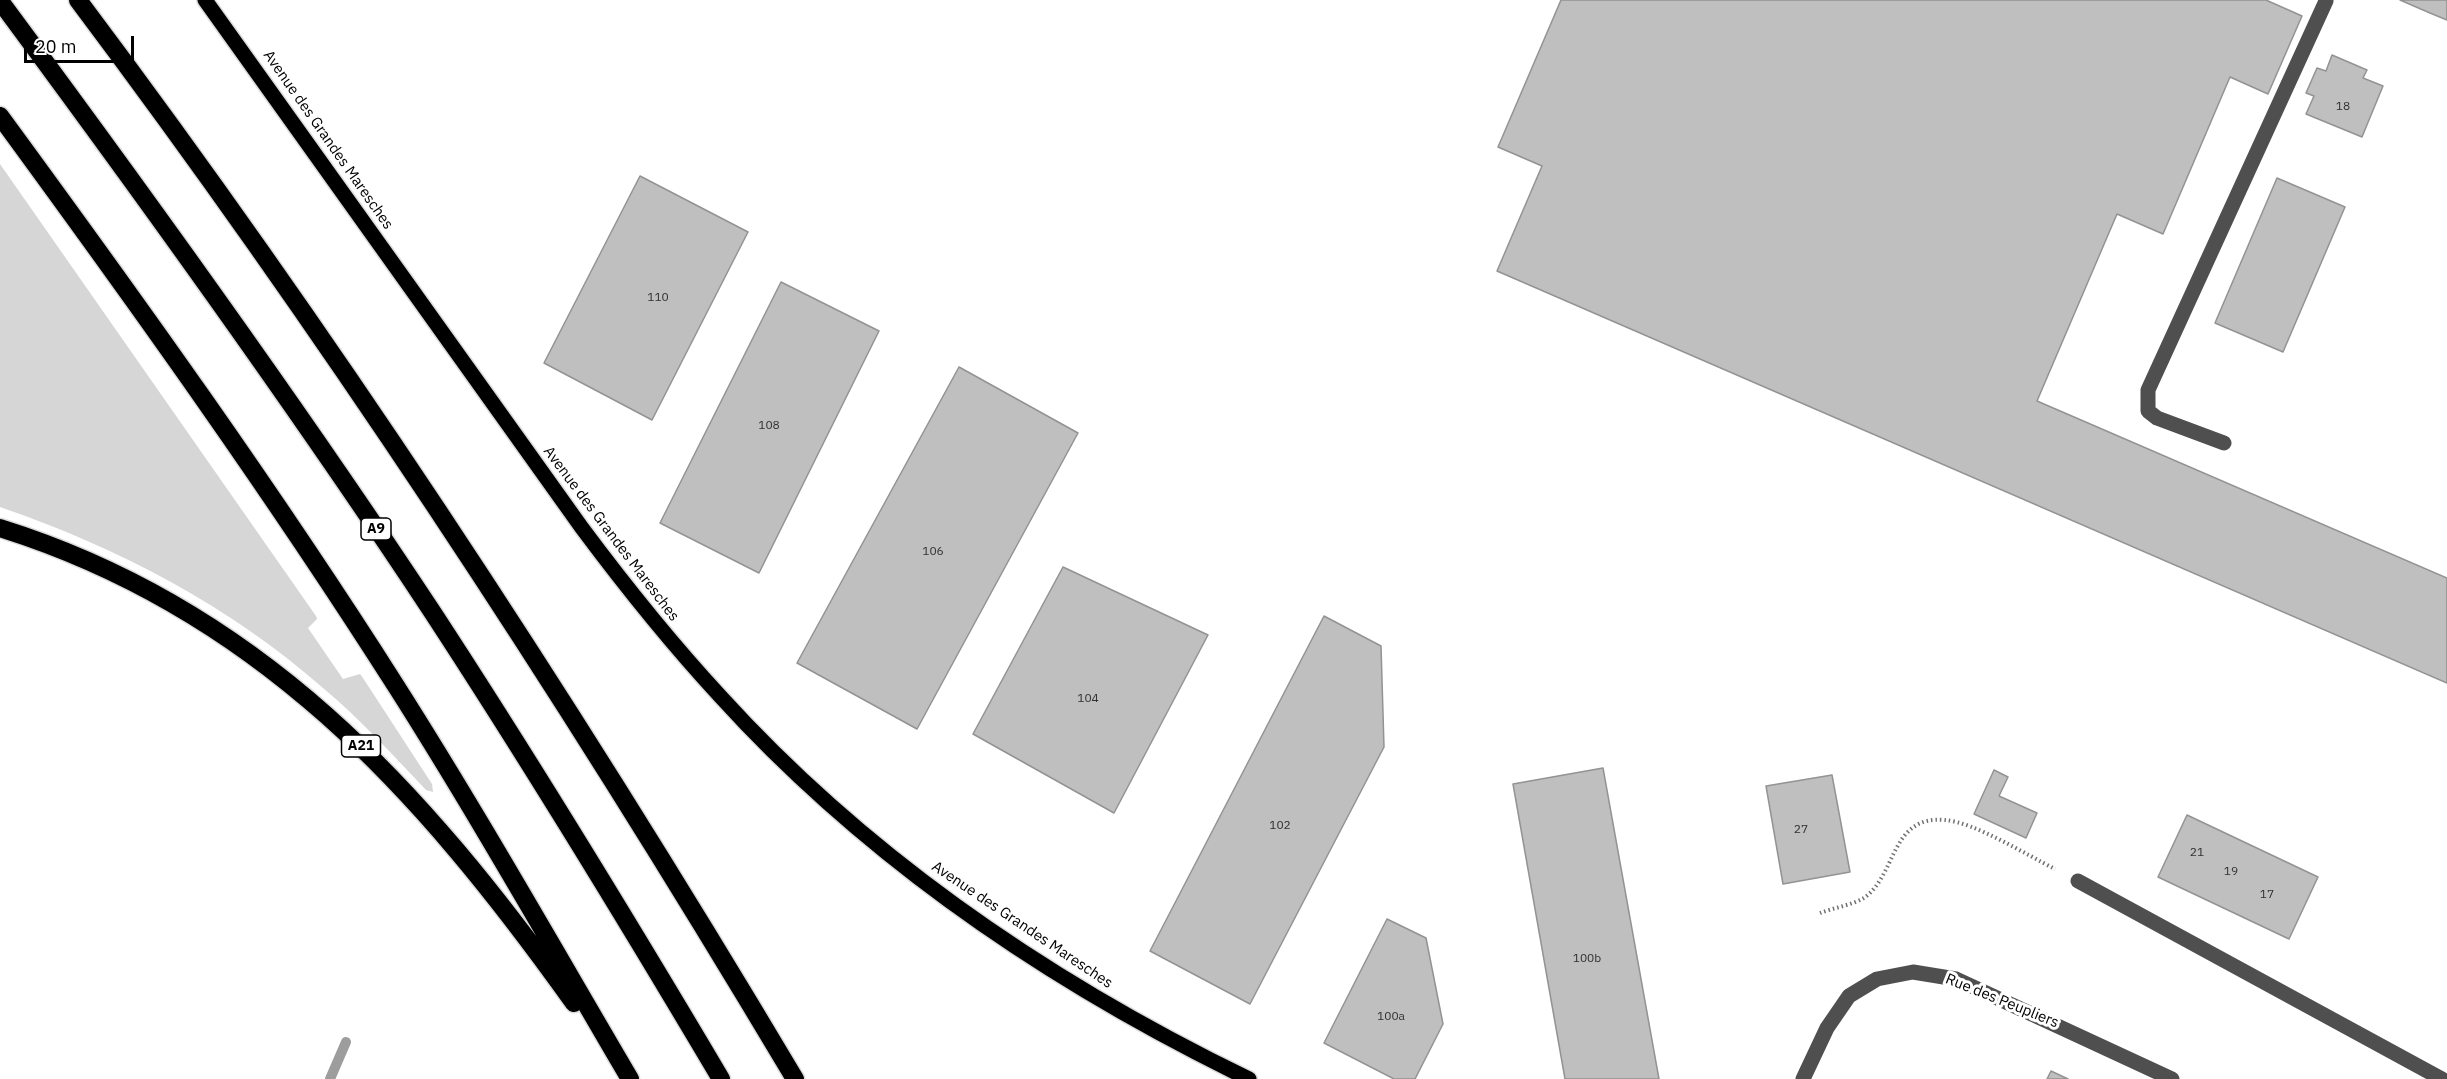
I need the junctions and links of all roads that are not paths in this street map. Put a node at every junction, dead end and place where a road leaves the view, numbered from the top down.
1 (78, 0) edge
2 (205, 0) edge
3 (0, 1) edge
4 (2326, 1) edge
5 (0, 116) edge
6 (2224, 443) dead end
7 (0, 528) edge
8 (2079, 881) road end
9 (628, 1079) edge
10 (721, 1079) edge
11 (795, 1079) edge
12 (1249, 1079) edge
13 (1803, 1079) edge
14 (2172, 1079) edge
15 (2442, 1079) edge

1 - 11 highway
2 - 12 main road, Avenue des Grandes Maresches
3 - 10 highway, A9
4 - 6 street
5 - 9 highway
7 - 9 highway, A21
8 - 15 street
13 - 14 street, Rue des Peupliers

